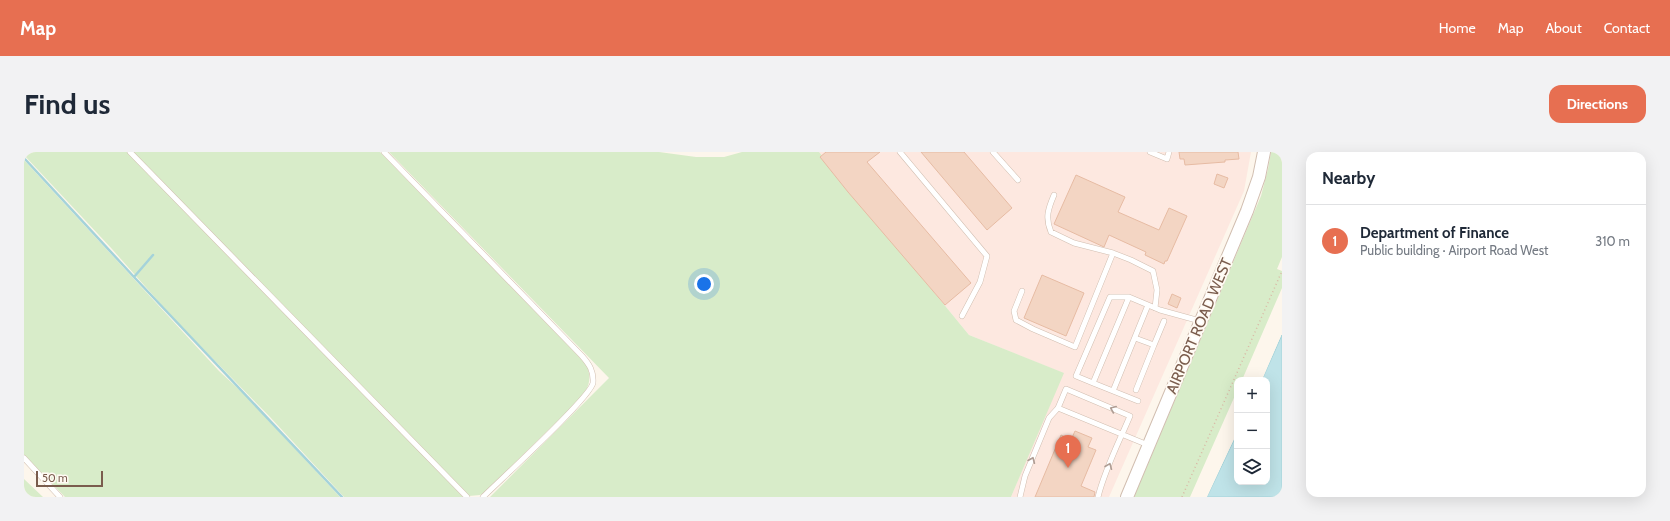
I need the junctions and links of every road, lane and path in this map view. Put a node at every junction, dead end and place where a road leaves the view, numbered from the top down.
1 (130, 152) edge
2 (384, 152) edge
3 (900, 152) edge
4 (993, 152) edge
5 (1150, 152) edge
6 (1169, 152) edge
7 (1264, 152) edge
8 (1018, 180) dead end
9 (1054, 196) dead end
10 (1113, 253) junction
11 (1282, 271) edge
12 (1022, 291) dead end
13 (1129, 297) junction
14 (1148, 305) junction
15 (1155, 308) junction
16 (962, 316) dead end
17 (1164, 321) dead end
18 (1200, 321) junction
19 (1135, 338) junction
20 (1154, 345) junction
21 (1093, 383) junction
22 (1136, 390) dead end
23 (1113, 391) junction
24 (1138, 401) dead end
25 (1058, 408) junction
26 (1122, 435) junction
27 (1148, 446) junction
28 (24, 458) edge
29 (60, 497) edge
30 (467, 497) edge
31 (483, 497) edge
32 (1020, 497) edge
33 (1098, 497) edge
34 (1127, 497) edge
35 (1182, 497) edge

1 - 30 lane
2 - 31 lane
3 - 16 lane
4 - 8 lane
5 - 6 lane
7 - 18 street, AIRPORT ROAD WEST
9 - 10 lane
10 - 12 lane
10 - 15 lane
11 - 35 path
13 - 14 lane
13 - 21 lane
13 - 21 lane
14 - 15 lane
14 - 19 lane
15 - 18 lane
17 - 20 lane
18 - 27 street, AIRPORT ROAD WEST
19 - 20 lane
19 - 23 lane
20 - 22 lane
21 - 23 lane
23 - 24 lane
25 - 26 lane
26 -> 25 lane
32 -> 25 lane
26 - 27 lane
33 -> 26 lane
27 - 34 street, AIRPORT ROAD WEST
28 - 29 lane

